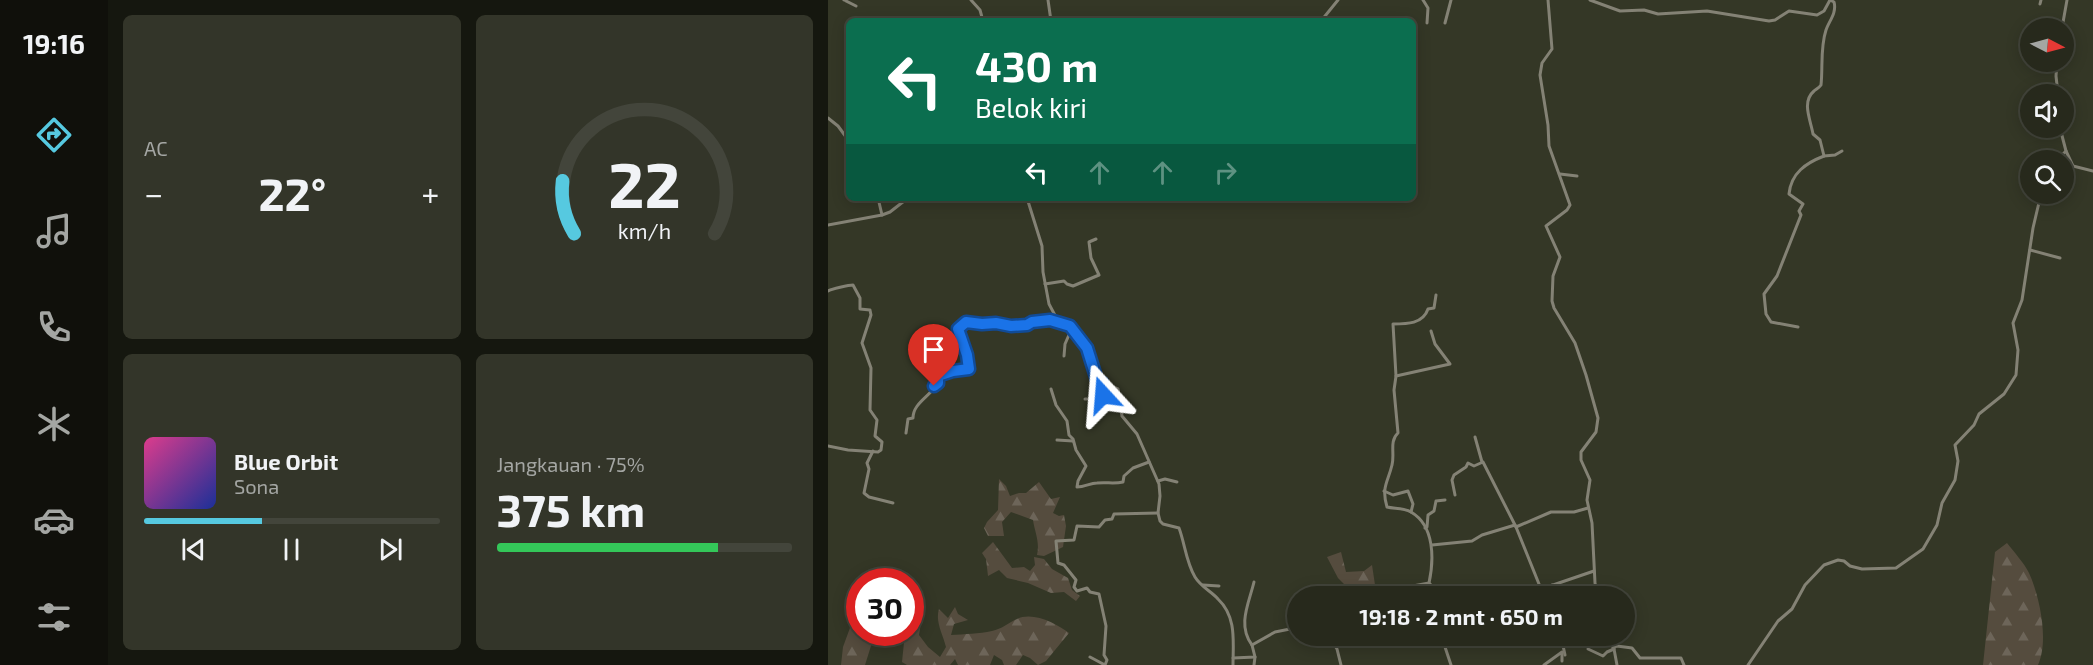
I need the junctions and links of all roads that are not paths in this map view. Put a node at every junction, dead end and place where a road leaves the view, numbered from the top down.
1 (844, 0) edge
2 (971, 0) edge
3 (1048, 0) edge
4 (1338, 0) edge
5 (1423, 0) edge
6 (1450, 0) edge
7 (1548, 0) edge
8 (1590, 0) edge
9 (1830, 0) edge
10 (2067, 0) edge
11 (856, 6) dead end
12 (982, 18) edge
13 (1051, 18) edge
14 (1323, 18) edge
15 (2064, 18) edge
16 (1426, 23) dead end
17 (1445, 23) dead end
18 (828, 118) edge
19 (846, 137) edge
20 (1842, 151) dead end
21 (1824, 156) junction
22 (2074, 166) edge
23 (2093, 171) edge
24 (1560, 174) junction
25 (1577, 176) dead end
26 (879, 201) edge
27 (904, 201) edge
28 (1028, 201) edge
29 (2039, 204) edge
30 (882, 215) junction
31 (828, 225) edge
32 (1096, 239) dead end
33 (2030, 250) junction
34 (2060, 258) dead end
35 (1045, 284) junction
36 (828, 291) edge
37 (1436, 295) dead end
38 (1058, 321) junction
39 (1798, 327) dead end
40 (1072, 328) junction
41 (1431, 331) dead end
42 (1064, 356) dead end
43 (1396, 376) junction
44 (1102, 383) junction
45 (1051, 389) dead end
46 (1085, 399) dead end
47 (906, 433) dead end
48 (1475, 437) dead end
49 (1057, 440) dead end
50 (1073, 441) junction
51 (828, 446) edge
52 (873, 451) junction
53 (1149, 462) junction
54 (1482, 462) junction
55 (1158, 481) junction
56 (1177, 482) dead end
57 (1384, 490) junction
58 (1455, 495) dead end
59 (1445, 500) dead end
60 (893, 503) dead end
61 (1588, 508) junction
62 (1411, 512) junction
63 (1158, 513) junction
64 (1515, 526) junction
65 (1425, 528) junction
66 (1432, 545) junction
67 (1594, 572) junction
68 (1254, 582) dead end
69 (1429, 583) junction
70 (1201, 585) junction
71 (1552, 585) edge
72 (1220, 586) dead end
73 (1414, 586) edge
74 (1432, 586) edge
75 (1540, 586) edge
76 (1596, 586) edge
77 (1287, 630) edge
78 (1252, 645) junction
79 (1334, 646) edge
80 (1445, 646) edge
81 (1563, 646) edge
82 (1613, 646) edge
83 (1588, 649) dead end
84 (1614, 649) junction
85 (1090, 657) dead end
86 (1255, 657) junction
87 (1233, 658) junction
88 (1233, 665) edge
89 (1254, 665) edge
90 (1341, 665) edge
91 (1452, 665) edge
92 (1544, 665) edge
93 (1617, 665) edge
94 (1684, 665) edge
95 (1748, 665) edge

1 - 11 street
2 - 12 street
3 - 13 street
4 - 14 street
5 - 16 street
6 - 17 street
7 - 24 street
8 - 9 street
9 - 21 street
10 - 15 street
18 - 19 street
20 - 21 street
21 - 39 street
22 - 23 street
24 - 25 street
24 - 61 street
26 - 30 street
27 - 30 street
28 - 35 street
29 - 33 street
30 - 31 street
32 - 35 street
33 - 34 street
33 - 95 street
35 - 38 street
36 - 52 street
37 - 43 street
38 - 40 street
38 - 47 street
40 - 42 street
40 - 44 street
41 - 43 street
43 - 57 street
44 - 46 street
44 - 53 street
45 - 50 street
48 - 54 street
49 - 50 street
50 - 53 street
51 - 52 street
52 - 60 street
53 - 55 street
54 - 58 street
54 - 64 street
55 - 56 street
55 - 63 street
57 - 62 street
57 - 62 street
59 - 65 street
61 - 64 street
61 - 67 street
62 - 65 street
63 - 70 street
63 - 85 street
64 - 66 street
64 - 75 street
65 - 66 street
66 - 69 street
67 - 71 street
67 - 76 street
68 - 78 street
69 - 73 street
69 - 74 street
70 - 72 street
70 - 87 street
77 - 78 street
78 - 86 street
79 - 90 street
80 - 91 street
81 - 92 street
82 - 84 street
83 - 84 street
84 - 93 street
84 - 94 street
86 - 87 street
86 - 89 street
87 - 88 street

